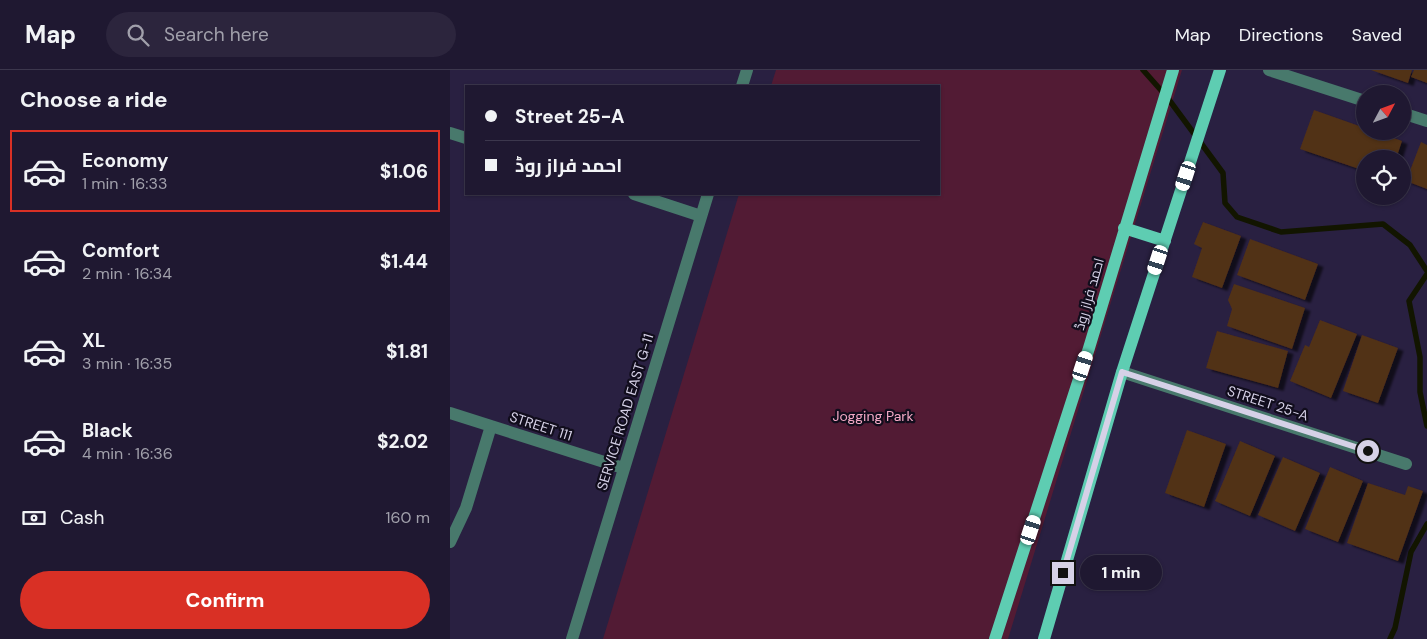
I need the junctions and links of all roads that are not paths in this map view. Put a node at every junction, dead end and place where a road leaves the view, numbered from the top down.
1 (747, 70) edge
2 (1173, 70) edge
3 (1269, 70) edge
4 (1219, 71) edge
5 (742, 85) edge
6 (1356, 98) edge
7 (1411, 116) edge
8 (1427, 120) edge
9 (450, 133) edge
10 (465, 138) edge
11 (637, 195) edge
12 (708, 195) edge
13 (701, 216) junction
14 (1124, 228) junction
15 (1165, 241) junction
16 (1122, 372) junction
17 (450, 413) edge
18 (491, 426) junction
19 (1406, 464) dead end
20 (623, 468) junction
21 (450, 542) edge
22 (572, 639) edge
23 (996, 639) edge
24 (1044, 639) edge

1 - 5 street
2 - 14 main road, احمد فراز روڈ
3 - 6 street
4 - 15 main road
7 - 8 street
9 - 10 street
11 - 13 street
12 - 13 street, SERVICE ROAD EAST G-11
13 - 20 street, SERVICE ROAD EAST G-11
14 - 15 main road
14 - 23 main road, احمد فراز روڈ
15 - 16 main road
16 - 19 street, STREET 25-A
16 - 24 main road
17 - 18 street, STREET 111
18 - 20 street, STREET 111
18 - 21 street
20 - 22 street, SERVICE ROAD EAST G-11

